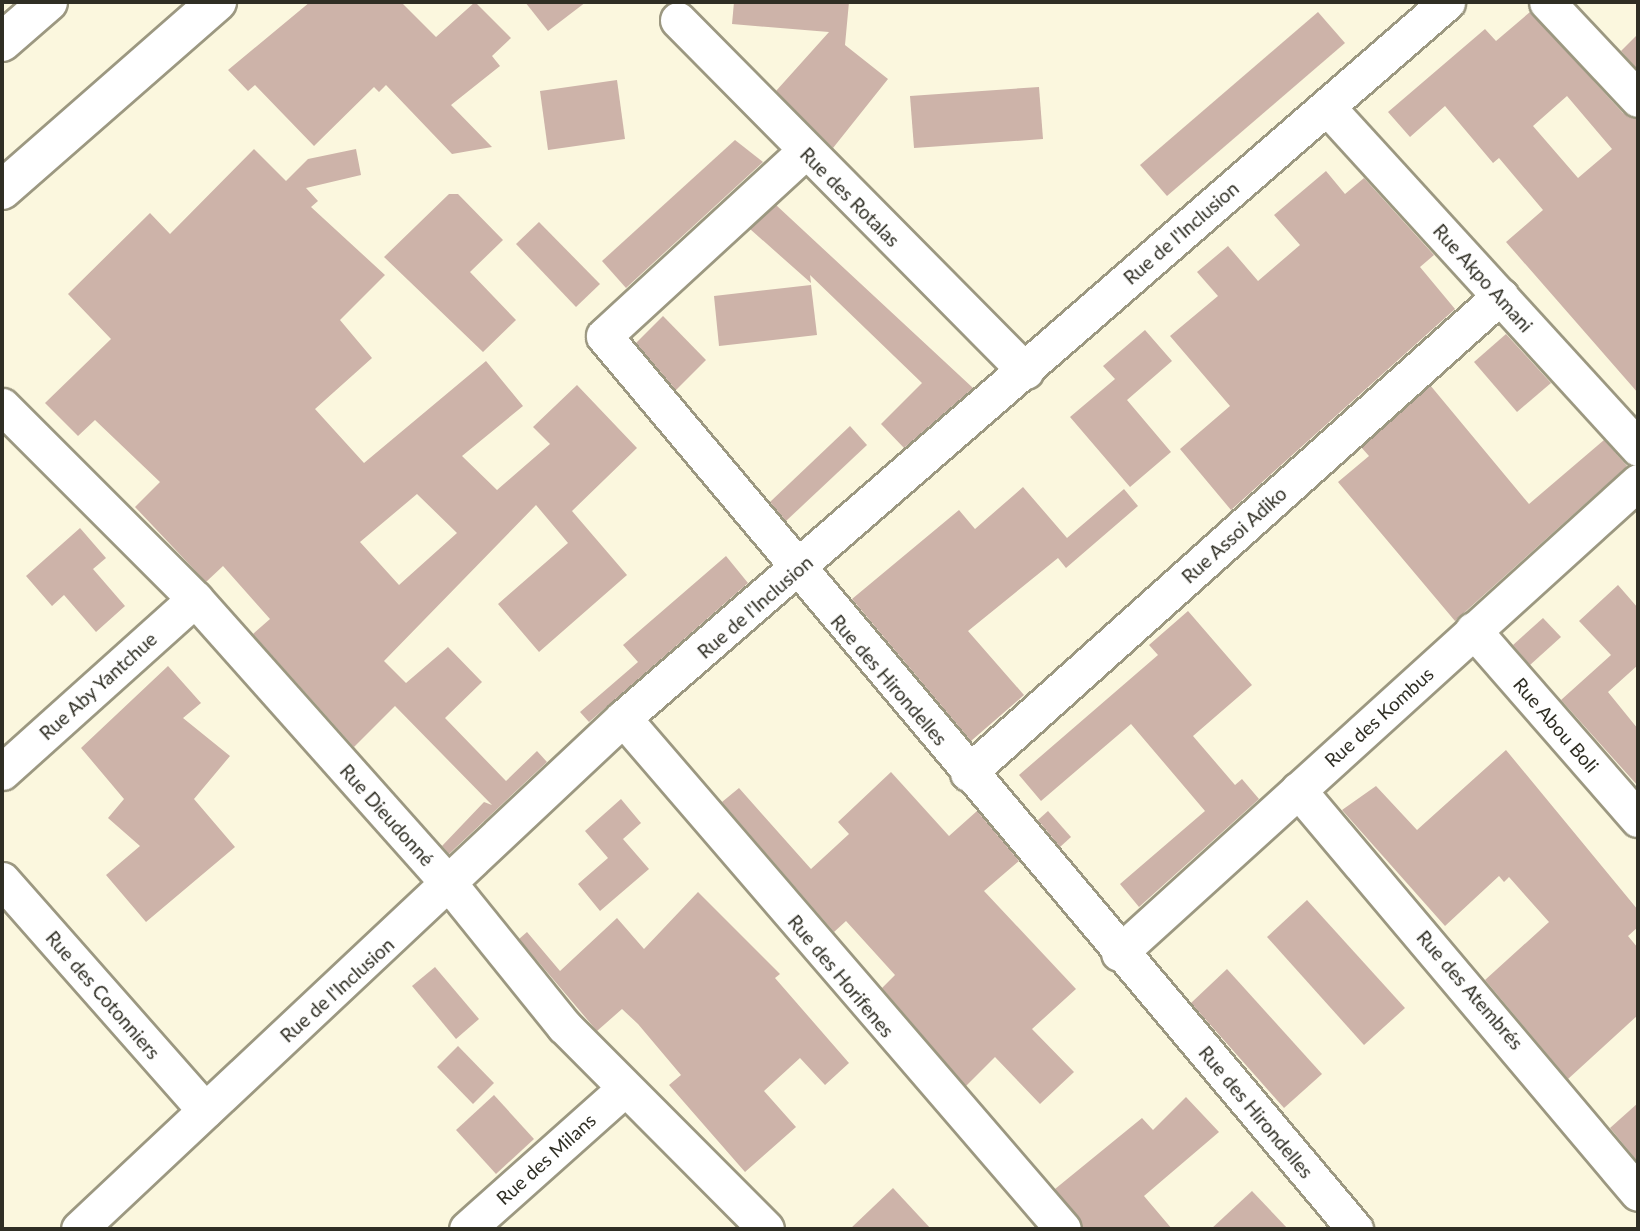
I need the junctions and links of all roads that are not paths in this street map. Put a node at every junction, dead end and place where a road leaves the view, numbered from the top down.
1 (48, 2) edge
2 (217, 2) edge
3 (1447, 2) edge
4 (1547, 2) edge
5 (1411, 14) edge
6 (678, 20) dead end
7 (2, 42) edge
8 (1638, 99) edge
9 (1327, 107) junction
10 (804, 151) junction
11 (2, 190) edge
12 (1500, 296) junction
13 (1025, 371) junction
14 (2, 406) edge
15 (1638, 448) edge
16 (1638, 482) edge
17 (797, 573) junction
18 (195, 599) junction
19 (1473, 631) junction
20 (623, 718) junction
21 (2, 772) edge
22 (968, 773) junction
23 (1298, 790) junction
24 (1638, 819) edge
25 (2, 880) edge
26 (451, 886) junction
27 (1119, 953) junction
28 (624, 1089) junction
29 (205, 1110) junction
30 (1638, 1193) edge
31 (1338, 1224) edge
32 (79, 1229) edge
33 (467, 1229) edge
34 (766, 1229) edge
35 (1063, 1229) edge

1 - 7 main road
2 - 11 main road
3 - 5 street, Rue de l'Inclusion
4 - 8 street
5 - 9 street, Rue de l'Inclusion
6 - 10 street, Rue des Rotalas
9 - 12 street, Rue Akpo Amani
9 - 13 street, Rue de l'Inclusion
10 - 13 street, Rue des Rotalas
10 - 17 street, Rue des Hirondelles
12 - 15 street, Rue Akpo Amani
12 - 22 street, Rue Assoi Adiko
13 - 17 street, Rue de l'Inclusion
14 - 18 street, Rue Dieudonné
16 - 19 street, Rue des Kombus
17 - 20 street, Rue de l'Inclusion
17 - 22 street, Rue des Hirondelles
18 - 21 street, Rue Aby Yantchue
18 - 26 street, Rue Dieudonné
19 - 23 street, Rue des Kombus
19 - 24 street, Rue Abou Boli
20 - 26 street, Rue de l'Inclusion
20 - 35 street, Rue des Horifenes
22 - 27 street, Rue des Hirondelles
23 - 27 street, Rue des Kombus
23 - 30 street, Rue des Atembrés
25 - 29 street, Rue des Cotonniers
26 - 28 street, Rue Dieudonné
26 - 29 street, Rue de l'Inclusion
27 - 31 street, Rue des Hirondelles
28 - 33 street, Rue des Milans
28 - 34 street, Rue Dieudonné
29 - 32 street, Rue de l'Inclusion

